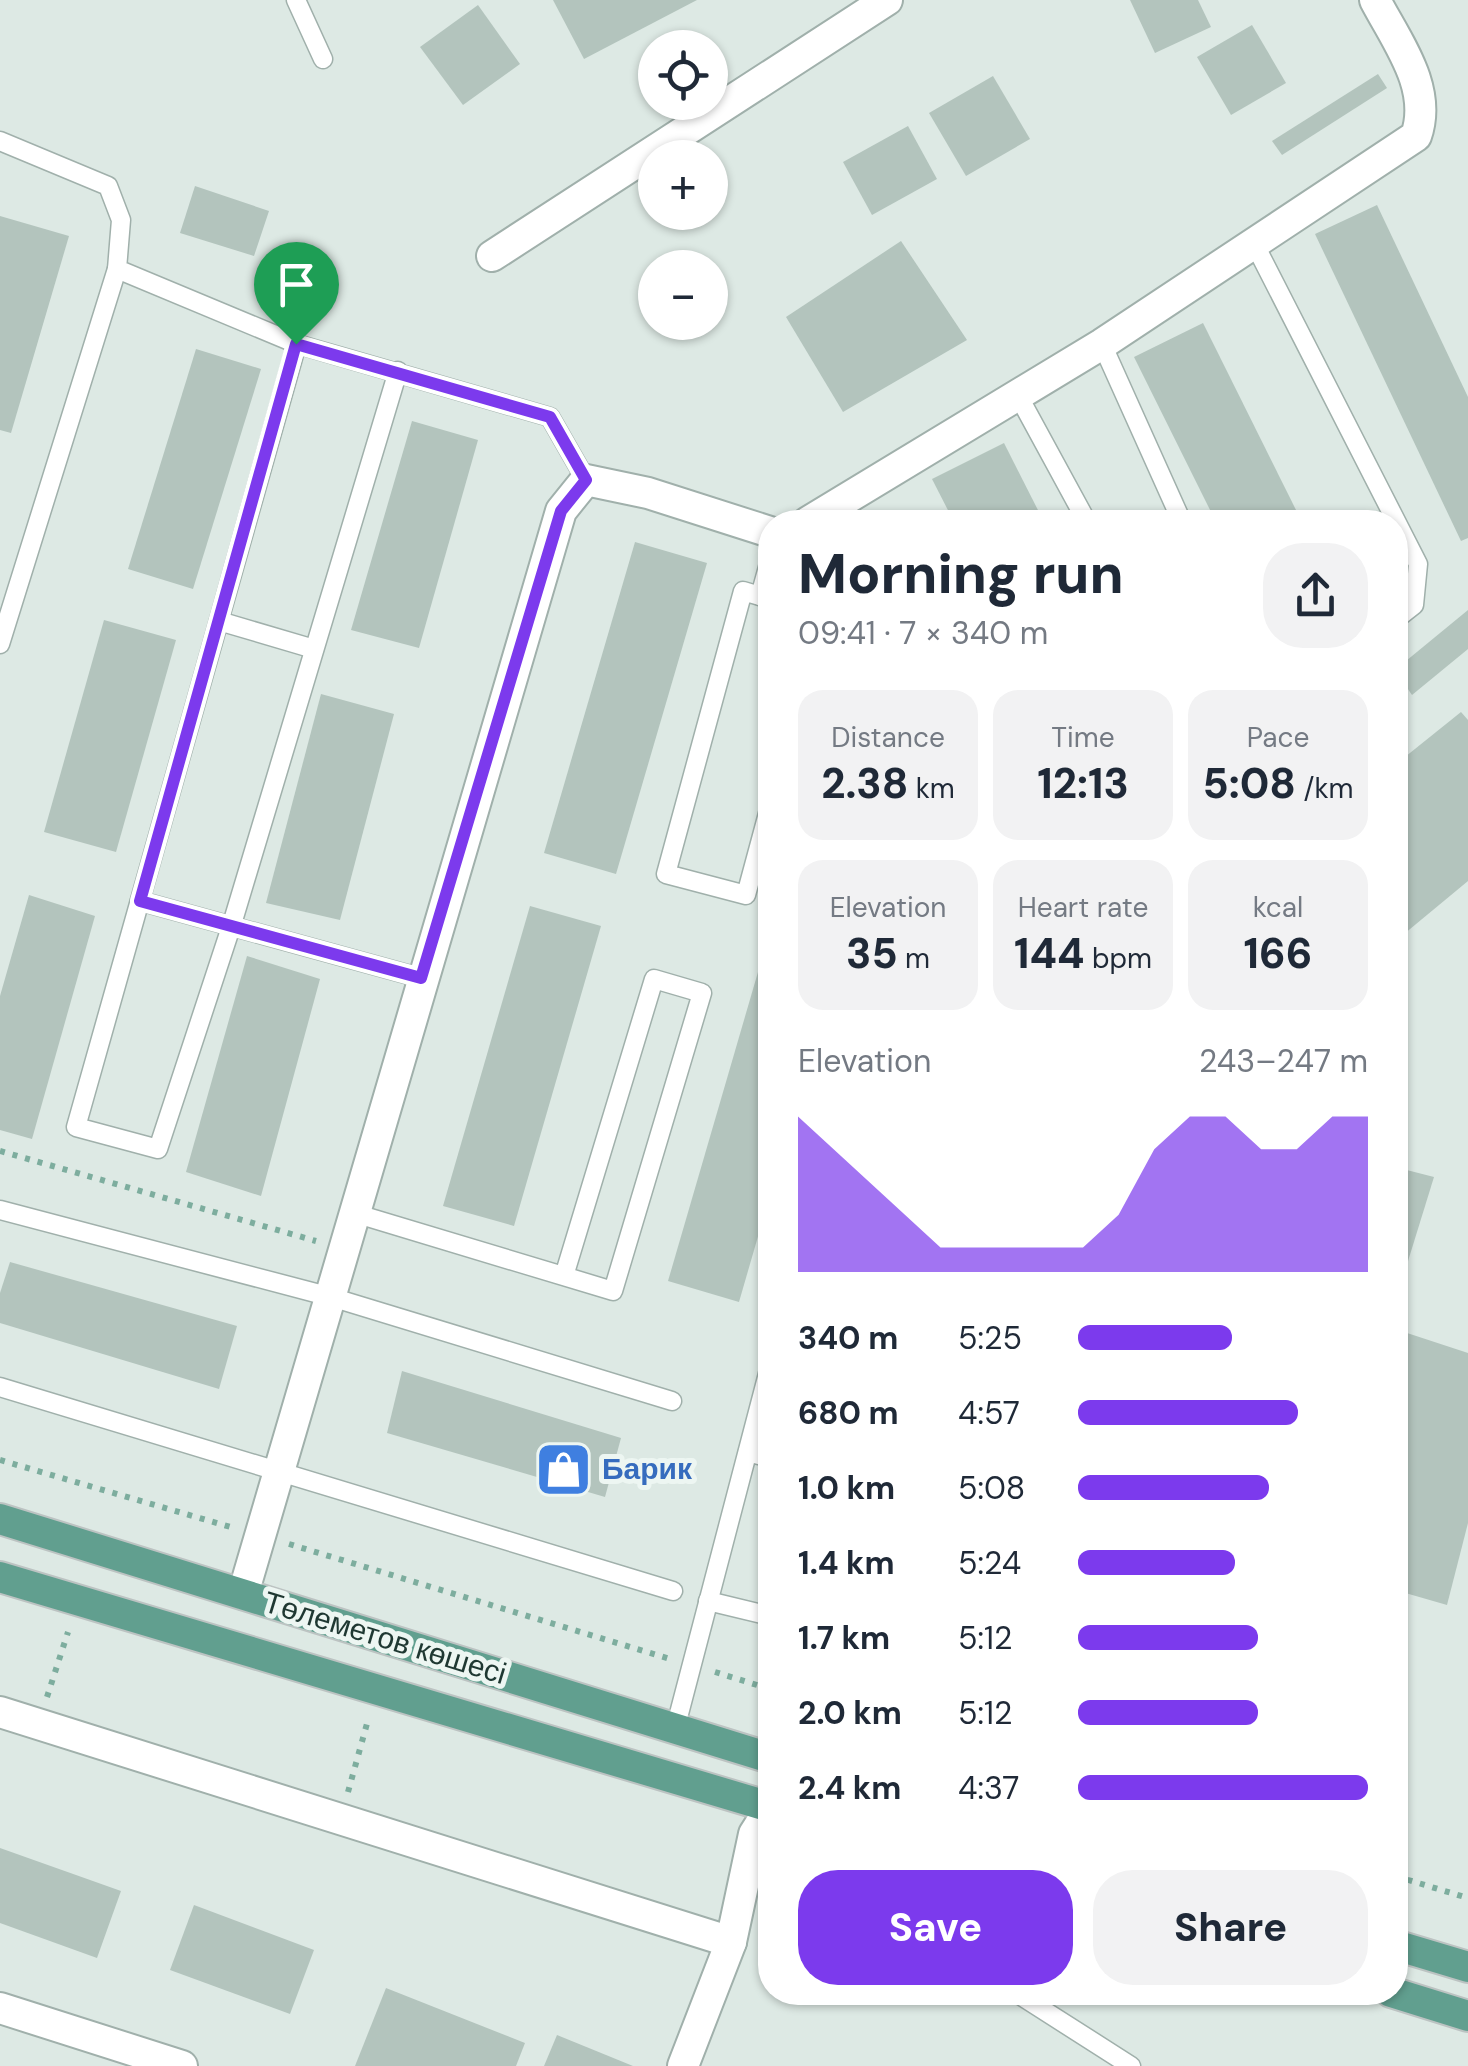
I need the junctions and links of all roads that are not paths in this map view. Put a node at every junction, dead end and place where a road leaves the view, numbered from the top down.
1 (296, 0) edge
2 (887, 0) edge
3 (1376, 0) edge
4 (323, 60) dead end
5 (0, 142) edge
6 (1254, 243) junction
7 (492, 256) dead end
8 (117, 268) junction
9 (296, 344) junction
10 (1102, 344) junction
11 (398, 372) junction
12 (1018, 397) junction
13 (586, 480) junction
14 (828, 510) edge
15 (1079, 510) edge
16 (1177, 510) edge
17 (1390, 510) edge
18 (758, 528) edge
19 (1408, 544) edge
20 (758, 595) edge
21 (1408, 610) edge
22 (218, 621) junction
23 (0, 644) edge
24 (314, 650) junction
25 (758, 850) edge
26 (140, 901) junction
27 (232, 924) junction
28 (421, 978) junction
29 (0, 1210) edge
30 (354, 1213) junction
31 (564, 1276) junction
32 (331, 1297) junction
33 (0, 1388) edge
34 (672, 1401) dead end
35 (758, 1413) edge
36 (748, 1452) junction
37 (758, 1455) edge
38 (279, 1470) junction
39 (0, 1518) edge
40 (0, 1577) edge
41 (673, 1591) dead end
42 (243, 1594) junction
43 (708, 1601) junction
44 (758, 1613) edge
45 (0, 1712) edge
46 (675, 1729) junction
47 (758, 1754) edge
48 (660, 1774) junction
49 (758, 1804) edge
50 (758, 1828) edge
51 (731, 1942) junction
52 (1408, 1949) edge
53 (1468, 1967) edge
54 (1408, 1997) edge
55 (1035, 2005) edge
56 (0, 2008) edge
57 (1468, 2016) edge
58 (182, 2066) edge
59 (683, 2066) edge
60 (1131, 2066) edge

1 - 4 lane
2 - 7 street
3 - 6 street
5 - 8 lane
6 - 10 street
6 - 17 lane
8 - 9 lane
8 - 23 lane
9 - 11 lane
9 - 22 lane
10 - 12 street
10 - 16 lane
11 - 13 lane
11 - 24 lane
12 - 14 street
12 - 15 lane
13 - 18 street
13 - 28 street
19 - 21 lane
20 - 25 lane
22 - 24 lane
22 - 26 lane
24 - 27 lane
26 - 27 lane
26 - 27 lane
27 - 28 lane
28 - 30 street
29 - 32 lane
30 - 31 lane
30 - 32 street
31 - 31 lane
32 - 34 lane
32 - 38 street
33 - 38 lane
35 - 36 lane
36 - 37 lane
36 - 43 lane
38 - 41 lane
38 - 42 street
39 - 42 main road, Төлеметов көшесі
40 - 48 main road, Төлеметов көшесі
42 - 46 main road, Төлеметов көшесі
43 - 44 lane
43 - 46 lane
45 - 51 street
46 - 47 main road, Төлеметов көшесі
46 - 48 main road
48 - 49 main road, Төлеметов көшесі
50 - 51 street
51 - 59 street
52 - 53 main road
54 - 57 main road
55 - 60 lane
56 - 58 street

